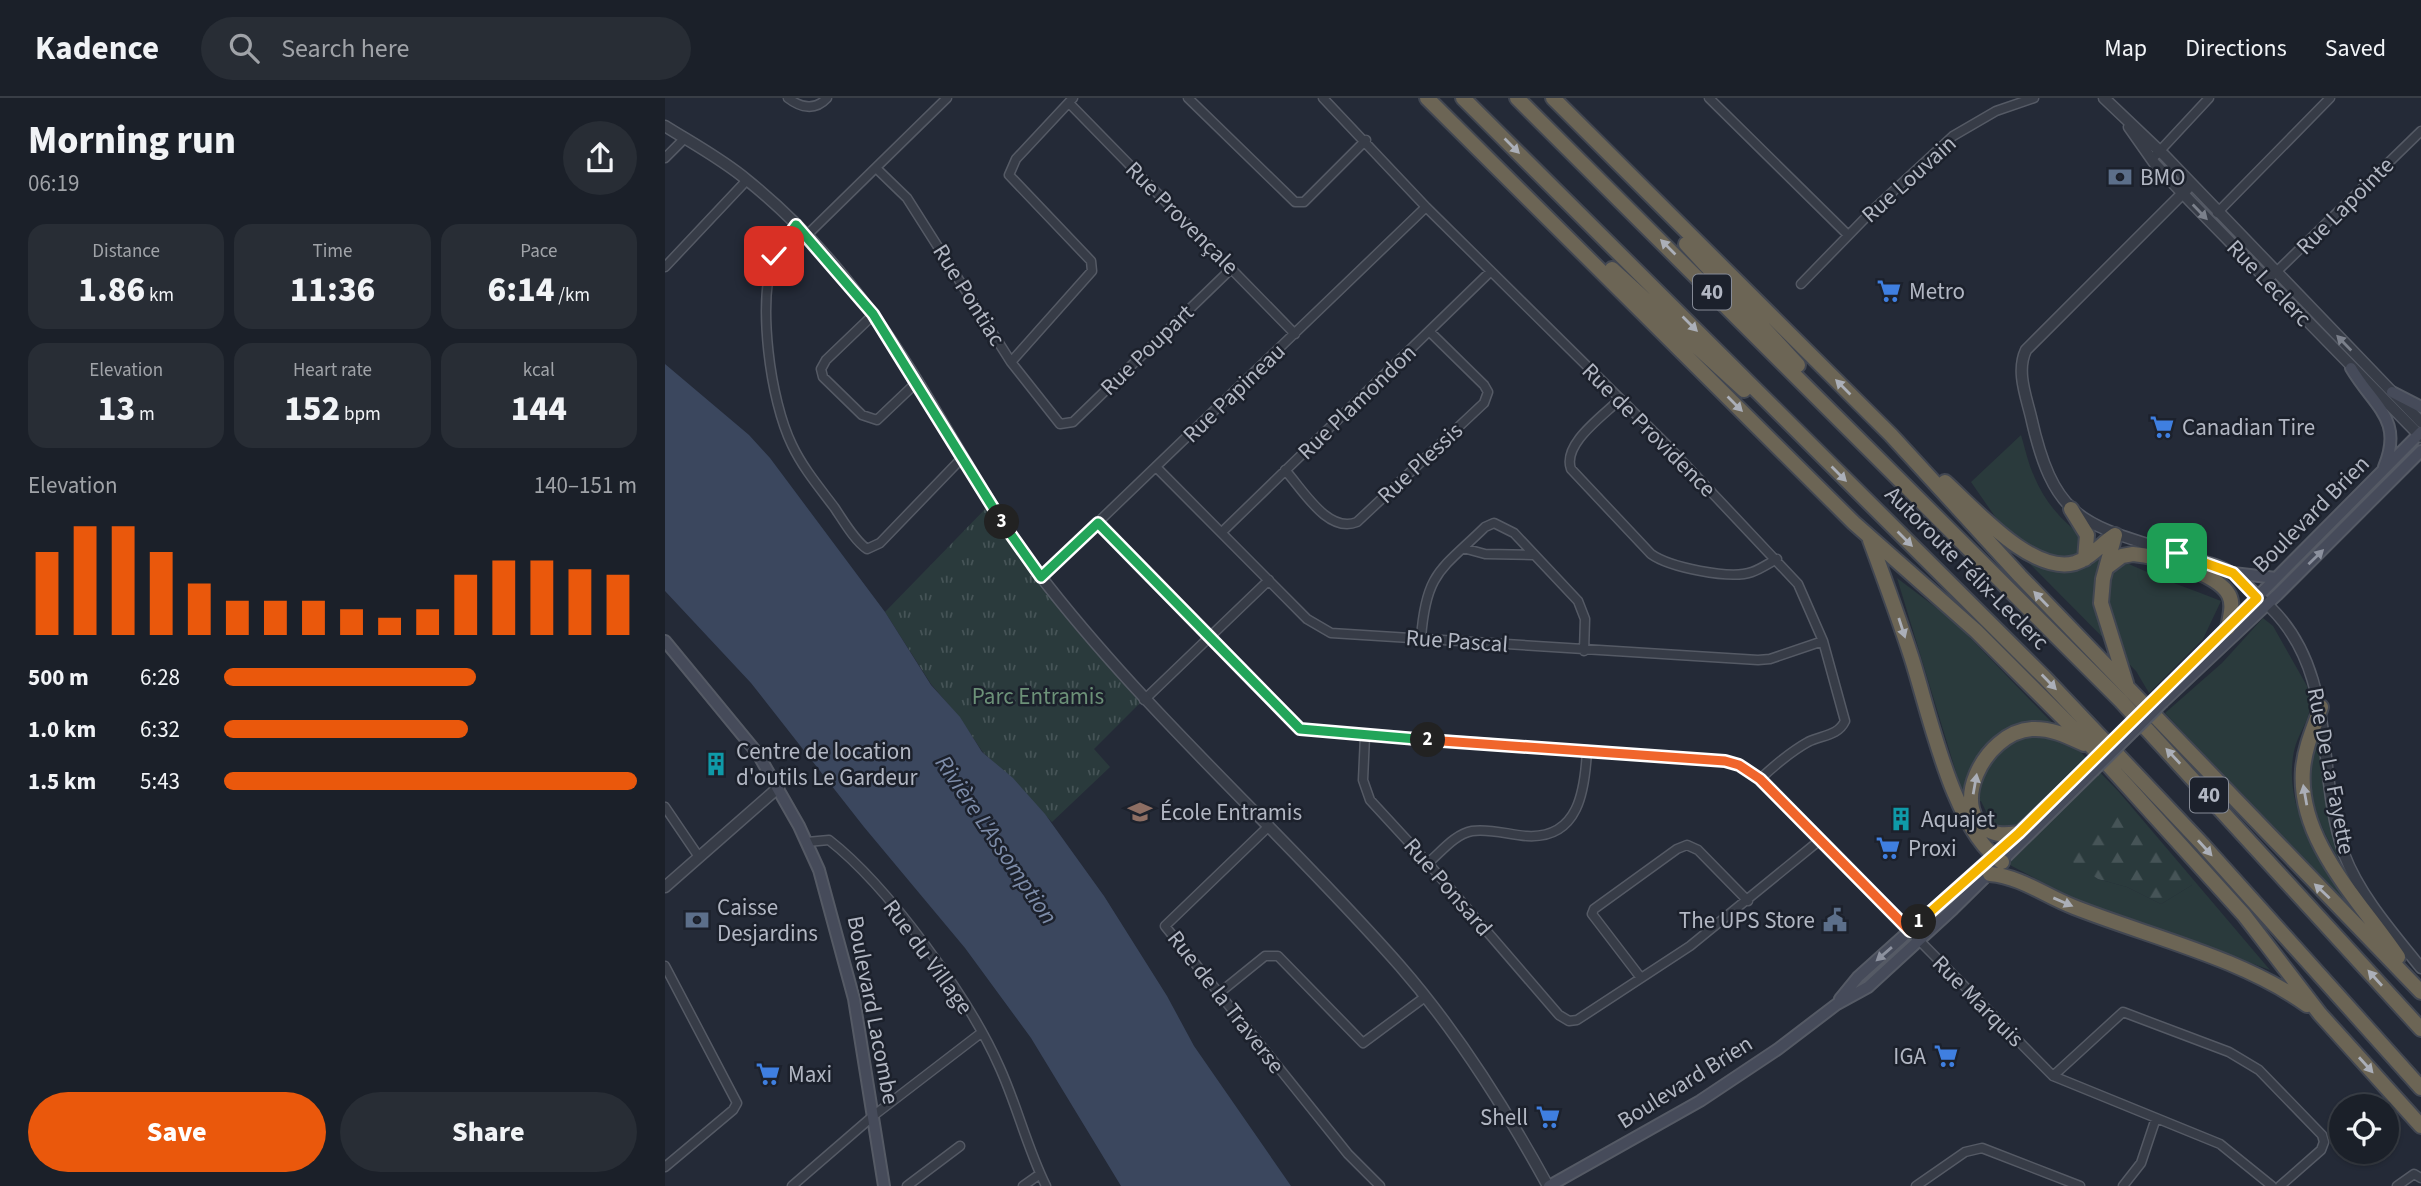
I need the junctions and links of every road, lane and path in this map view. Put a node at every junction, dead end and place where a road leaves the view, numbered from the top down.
1 (788, 98) edge
2 (827, 98) edge
3 (947, 98) edge
4 (1188, 98) edge
5 (1323, 98) edge
6 (1427, 98) edge
7 (1463, 98) edge
8 (1517, 98) edge
9 (1553, 98) edge
10 (1709, 98) edge
11 (2034, 98) edge
12 (2105, 98) edge
13 (2209, 98) edge
14 (2326, 99) edge
15 (1071, 101) edge
16 (2127, 122) junction
17 (665, 126) edge
18 (2421, 131) edge
19 (685, 138) junction
20 (1366, 140) junction
21 (2159, 151) junction
22 (665, 159) edge
23 (1614, 160) junction
24 (2152, 160) junction
25 (876, 168) junction
26 (747, 180) junction
27 (1513, 183) junction
28 (2191, 185) junction
29 (2183, 194) junction
30 (1426, 207) junction
31 (2217, 213) junction
32 (796, 225) junction
33 (1848, 235) junction
34 (806, 236) junction
35 (665, 267) edge
36 (1232, 268) junction
37 (1491, 271) junction
38 (2277, 273) junction
39 (2268, 280) junction
40 (1801, 284) dead end
41 (873, 314) junction
42 (1430, 332) junction
43 (1296, 334) junction
44 (1011, 362) junction
45 (2351, 368) junction
46 (917, 382) junction
47 (2392, 392) junction
48 (1619, 400) junction
49 (2421, 407) edge
50 (2421, 422) edge
51 (1060, 424) joint
52 (1891, 435) junction
53 (2420, 435) edge
54 (2421, 451) edge
55 (1822, 457) junction
56 (962, 458) junction
57 (1156, 467) junction
58 (1285, 470) junction
59 (2381, 474) junction
60 (1906, 486) junction
61 (2071, 509) junction
62 (1098, 523) junction
63 (1222, 532) junction
64 (2115, 535) junction
65 (1869, 537) junction
66 (1463, 548) junction
67 (1533, 555) junction
68 (1777, 559) junction
69 (2085, 559) junction
70 (2106, 568) junction
71 (2233, 573) junction
72 (1041, 577) junction
73 (2276, 579) junction
74 (1269, 580) junction
75 (2262, 601) junction
76 (2228, 628) junction
77 (1209, 637) junction
78 (1421, 638) junction
79 (665, 641) edge
80 (1823, 641) junction
81 (1584, 651) junction
82 (2127, 684) junction
83 (1145, 700) junction
84 (2160, 700) junction
85 (2321, 707) junction
86 (1365, 736) junction
87 (2092, 747) junction
88 (1587, 750) junction
89 (2090, 768) junction
90 (1760, 779) junction
91 (779, 787) junction
92 (665, 807) edge
93 (1269, 827) junction
94 (2019, 833) junction
95 (1820, 840) junction
96 (807, 842) junction
97 (699, 857) junction
98 (1997, 859) junction
99 (1429, 863) junction
100 (1990, 874) junction
101 (665, 887) edge
102 (1748, 901) junction
103 (1910, 931) junction
104 (1919, 941) junction
105 (665, 966) edge
106 (2421, 968) edge
107 (1641, 978) junction
108 (2421, 991) edge
109 (1218, 994) junction
110 (1425, 997) junction
111 (1836, 1004) junction
112 (2320, 1014) junction
113 (2421, 1029) edge
114 (981, 1032) junction
115 (2053, 1076) junction
116 (2421, 1088) edge
117 (873, 1116) junction
118 (2156, 1118) junction
119 (2421, 1126) edge
120 (960, 1146) dead end
121 (665, 1167) edge
122 (1041, 1174) junction
123 (2421, 1178) edge
124 (792, 1186) edge
125 (884, 1186) edge
126 (907, 1186) edge
127 (1023, 1186) edge
128 (1046, 1186) edge
129 (1380, 1186) edge
130 (1549, 1186) edge
131 (1916, 1186) edge
132 (2080, 1186) edge
133 (2123, 1186) edge
134 (2272, 1186) edge
135 (2280, 1186) edge
136 (2397, 1186) edge

1 - 2 street
3 - 25 street
4 - 20 street
5 - 20 street, Rue de Providence
6 - 27 highway
7 -> 55 highway, Autoroute Félix-Leclerc / 40
60 -> 8 highway, Autoroute Félix-Leclerc / 40
9 - 23 highway
10 - 33 street
11 - 33 street, Rue Louvain
12 - 16 street, Rue Leclerc
13 - 21 street
14 - 31 street
15 - 36 street, Rue Provençale
15 - 44 street
16 - 21 street, Rue Leclerc
16 - 24 street, Rue Leclerc
17 - 19 street
18 - 38 street, Rue Lapointe
19 - 22 street
19 - 26 street
20 - 30 street, Rue de Providence
21 - 24 street
21 - 28 street, Rue Leclerc
52 -> 23 highway
23 - 60 highway
24 - 29 street, Rue Leclerc
25 - 34 street
25 - 44 street, Rue Pontiac
26 - 32 street
26 - 35 street
27 - 55 highway
27 -> 65 highway
28 - 29 street, Rue De La Fayette
28 - 31 street, Rue Leclerc
29 -> 39 street, Rue Leclerc
29 - 61 street, Rue De La Fayette
30 - 37 street, Rue de Providence
30 - 43 street, Rue Papineau
31 - 38 street, Rue Leclerc
32 - 34 street
32 - 56 street
33 - 40 street, Rue Louvain
34 - 41 street
36 - 43 street, Rue Provençale
36 - 51 street, Rue Poupart
37 - 42 street, Rue Plamondon
37 - 48 street, Rue de Providence
38 - 39 street, Rue Lapointe
47 -> 38 street, Rue Leclerc
39 - 45 street, Rue Leclerc
41 - 46 street
41 - 46 street
42 - 58 street, Rue Plamondon
42 - 58 street, Rue Plessis
43 - 57 street, Rue Papineau
44 - 51 street, Rue Pontiac
45 - 53 street, Rue Leclerc
45 - 59 main road
46 - 56 street
47 - 49 main road
47 - 50 street, Rue Leclerc
48 - 68 street, Rue de Providence
48 - 68 street
52 - 69 highway
82 -> 52 highway
53 - 59 main road, Boulevard Brien
75 -> 54 main road, Boulevard Brien
55 -> 116 highway, Autoroute Félix-Leclerc / 40
56 - 72 street
57 - 62 street, Rue Papineau
57 - 63 street, Rue Pascal
58 - 63 street, Rue Plamondon
59 - 73 main road, Boulevard Brien
113 -> 60 highway, Autoroute Félix-Leclerc / 40
61 - 64 street, Rue De La Fayette
61 - 69 highway
62 - 72 street, Rue Papineau
62 - 77 street, Rue Marquis
63 - 74 street, Rue Pascal
64 - 69 highway
64 - 70 highway
64 - 71 street, Rue De La Fayette
65 - 87 highway
65 -> 98 highway
66 - 67 street
66 - 67 street
66 - 78 street
67 - 81 street
68 - 80 street, Rue de Providence
70 - 76 highway
70 - 82 highway
71 - 73 main road
71 - 75 street, Rue De La Fayette
72 - 83 street
73 - 75 main road, Boulevard Brien
74 - 77 street
74 - 78 street, Rue Pascal
75 - 76 main road, Boulevard Brien
75 - 84 main road, Boulevard Brien
75 - 85 street, Rue De La Fayette
76 - 84 main road, Boulevard Brien
77 - 83 street
77 - 86 street, Rue Marquis
78 - 81 street, Rue Pascal
79 - 91 main road, Boulevard Lacombe
80 - 81 street, Rue Pascal
80 - 90 street, Rue de Providence
108 -> 82 highway
83 - 93 street
84 - 89 main road, Boulevard Brien
85 - 106 street, Rue De La Fayette
108 -> 85 highway
86 - 88 street, Rue Marquis
86 - 99 street, Rue Ponsard
94 -> 87 highway
87 - 112 highway
88 - 90 street, Rue Marquis
88 - 99 street
89 - 94 main road, Boulevard Brien
89 - 98 main road, Boulevard Brien
90 - 95 street, Rue Marquis
91 - 96 main road, Boulevard Lacombe
91 - 97 street
92 - 97 street
93 - 109 street, Rue de la Traverse
93 - 110 street
94 - 98 main road, Boulevard Brien
95 - 102 street
95 - 103 street, Rue Marquis
96 - 114 street, Rue du Village
96 - 117 main road, Boulevard Lacombe
97 - 101 street
98 - 100 main road, Boulevard Brien
98 - 103 main road, Boulevard Brien
99 - 107 street, Rue Ponsard
100 - 104 main road, Boulevard Brien
100 -> 112 highway
102 - 107 street
102 - 107 street
103 - 104 street, Rue Marquis
103 -> 111 main road, Boulevard Brien
104 - 111 main road, Boulevard Brien
104 - 115 street, Rue Marquis
105 - 121 street
109 - 110 street
109 - 129 street, Rue de la Traverse
110 - 130 street
111 - 130 main road, Boulevard Brien
112 -> 119 highway
114 - 117 street
114 - 122 street, Rue du Village
115 - 118 street, Rue Marquis
115 - 135 street
117 - 124 street
117 - 125 main road, Boulevard Lacombe
118 - 133 street
118 - 134 street, Rue Marquis
120 - 126 street
122 - 127 street
122 - 128 street, Rue du Village
123 - 136 street
131 - 132 street

